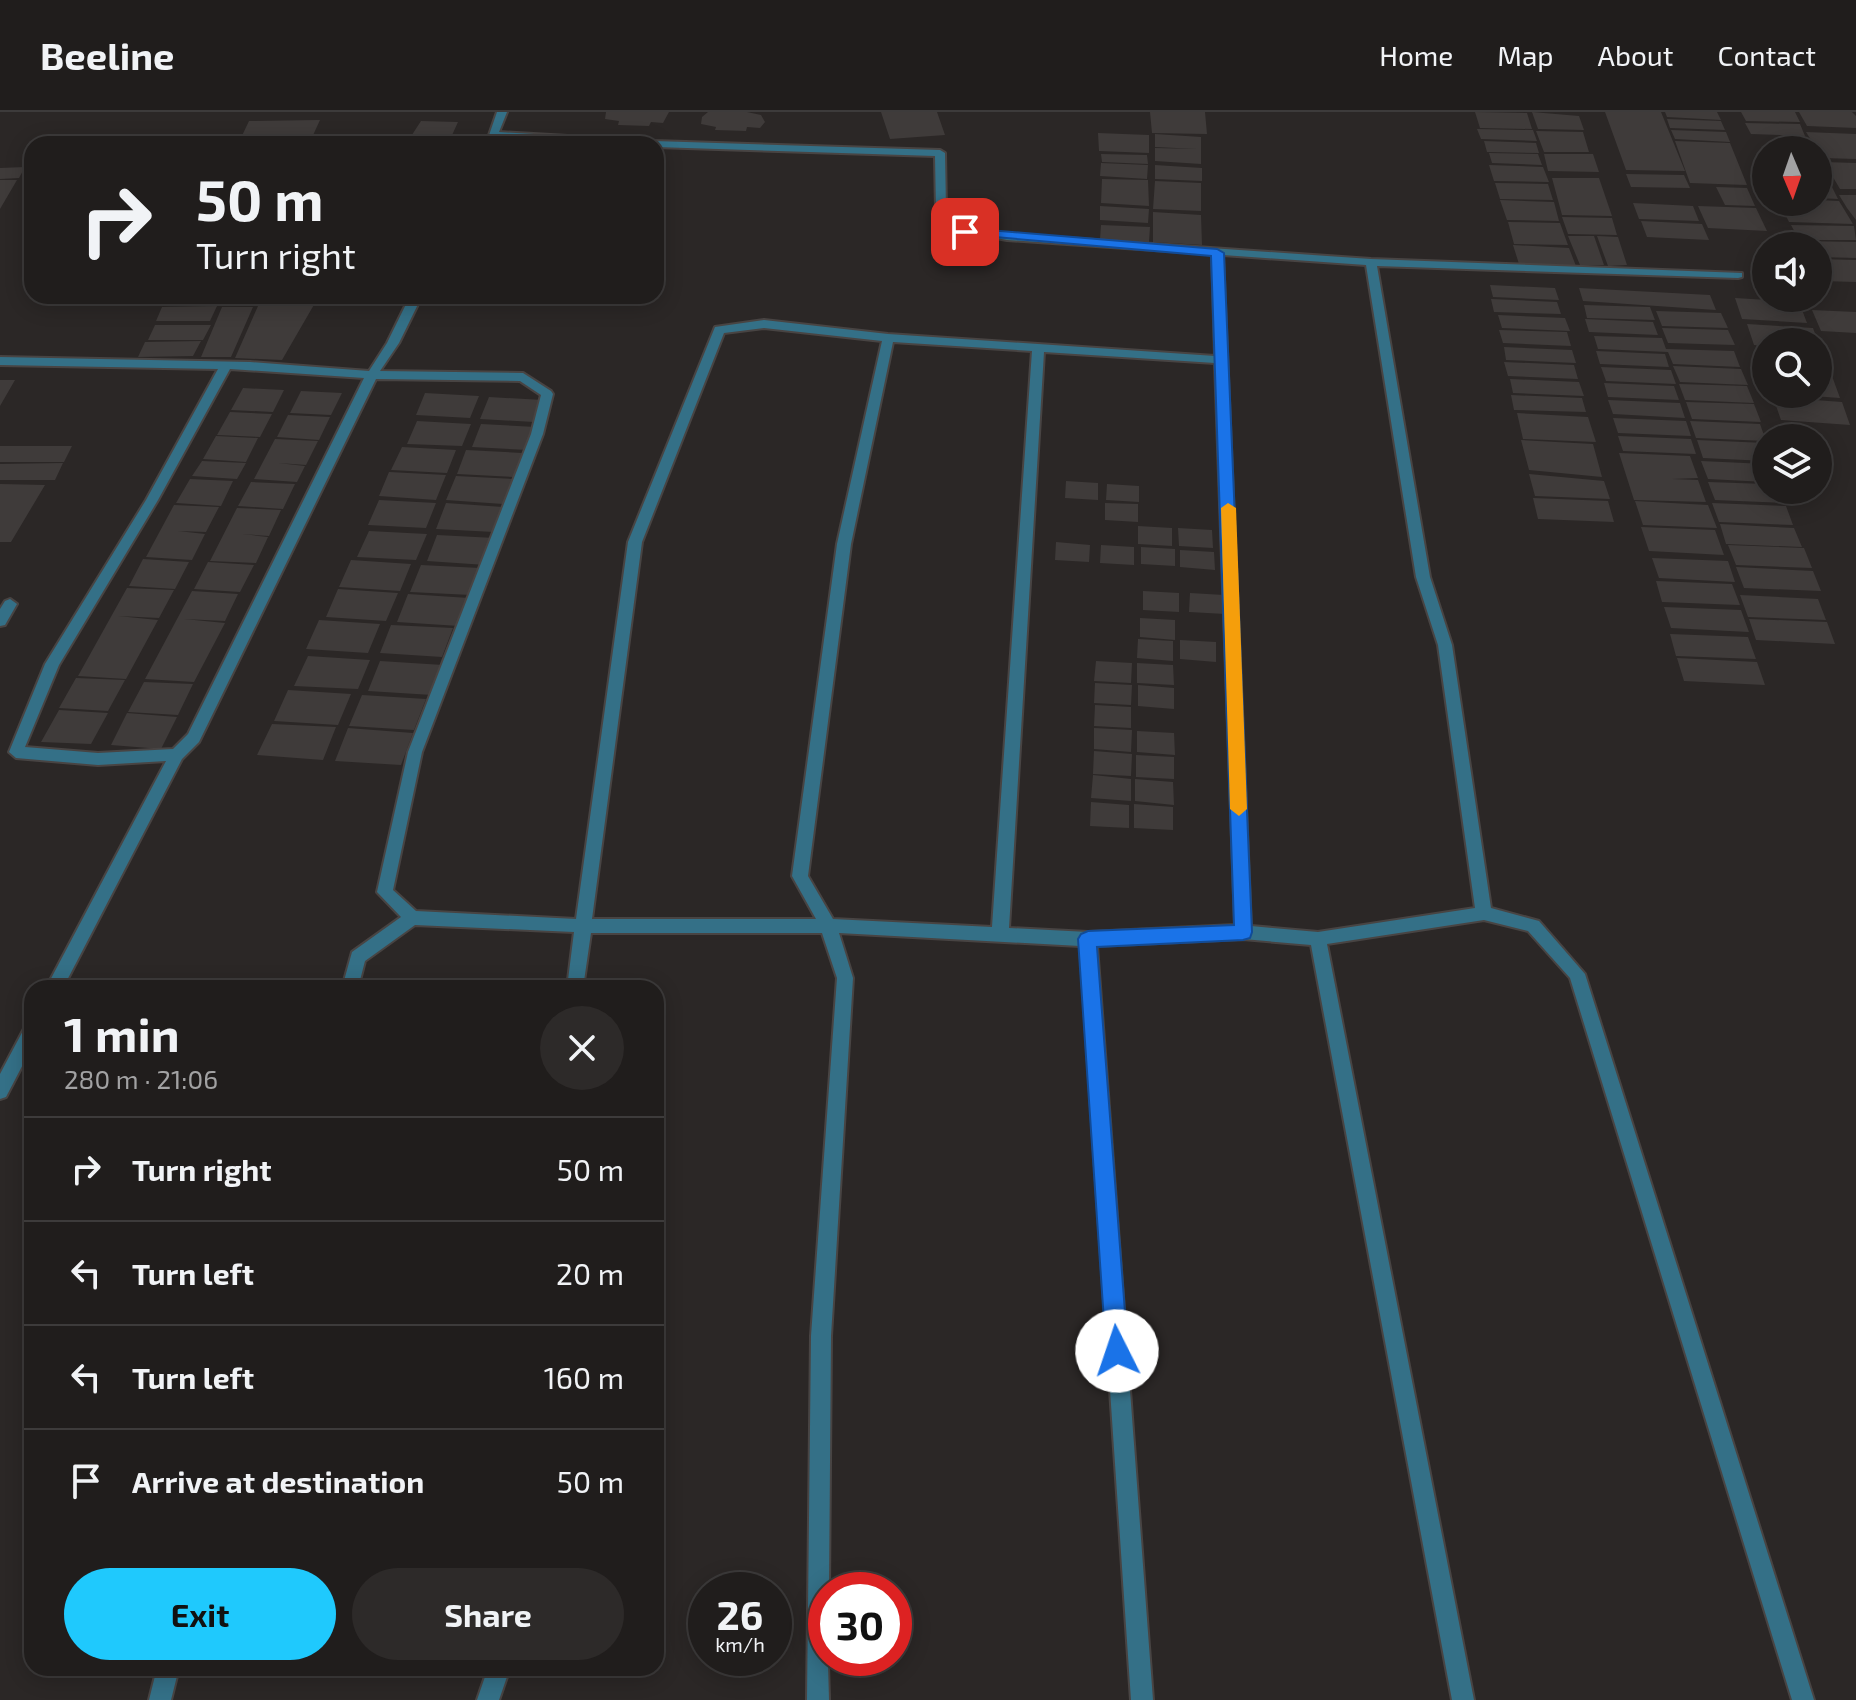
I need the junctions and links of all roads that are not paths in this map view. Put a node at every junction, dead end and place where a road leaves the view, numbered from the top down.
1 (502, 112) edge
2 (493, 136) edge
3 (664, 144) edge
4 (1217, 253) junction
5 (1371, 262) junction
6 (1738, 275) dead end
7 (412, 304) edge
8 (888, 338) junction
9 (1038, 349) junction
10 (1223, 360) junction
11 (0, 361) edge
12 (225, 367) junction
13 (372, 375) junction
14 (10, 604) dead end
15 (0, 621) edge
16 (177, 755) junction
17 (1484, 913) junction
18 (412, 918) junction
19 (582, 926) junction
20 (828, 926) junction
21 (1243, 932) junction
22 (1000, 933) junction
23 (1088, 939) junction
24 (1318, 939) junction
25 (58, 980) edge
26 (352, 980) edge
27 (576, 980) edge
28 (24, 1045) edge
29 (0, 1091) edge
30 (166, 1676) edge
31 (496, 1676) edge
32 (160, 1700) edge
33 (488, 1700) edge
34 (818, 1700) edge
35 (1142, 1700) edge
36 (1463, 1700) edge
37 (1803, 1700) edge

1 - 2 street
3 - 4 street
4 - 5 street
4 - 10 street
5 - 6 street
5 - 17 street
7 - 13 street
8 - 9 street
8 - 19 street
8 - 20 street
9 - 10 street
9 - 22 street
10 - 21 street
11 - 12 street
12 - 13 street
12 - 16 street
13 - 16 street
13 - 18 street
14 - 15 street
16 - 25 street
17 - 24 street
17 - 37 street
18 - 19 street
18 - 26 street
19 - 20 street
19 - 27 street
20 - 22 street
20 - 34 street
21 - 23 street
21 - 24 street
22 - 23 street
23 - 35 street
24 - 36 street
28 - 29 street
30 - 32 street
31 - 33 street

